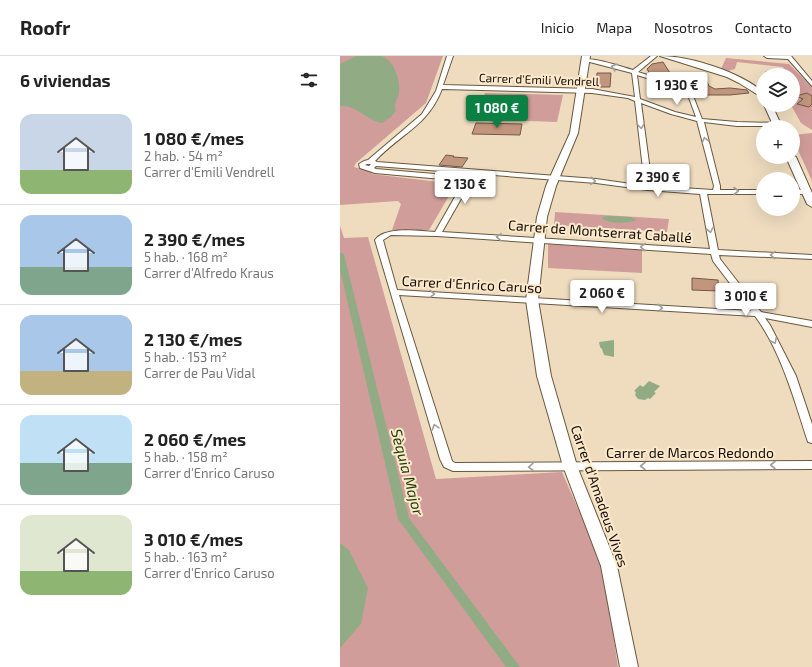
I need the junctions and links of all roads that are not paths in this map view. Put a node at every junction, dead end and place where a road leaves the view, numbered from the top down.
1 (450, 56) edge
2 (654, 56) edge
3 (664, 56) edge
4 (767, 56) edge
5 (788, 57) edge
6 (586, 58) edge
7 (634, 73) junction
8 (812, 84) edge
9 (440, 87) junction
10 (581, 90) junction
11 (756, 90) edge
12 (638, 100) junction
13 (699, 120) junction
14 (756, 125) edge
15 (794, 164) edge
16 (371, 165) junction
17 (554, 178) junction
18 (648, 188) junction
19 (716, 191) junction
20 (702, 192) junction
21 (756, 192) edge
22 (800, 195) edge
23 (810, 199) edge
24 (438, 234) junction
25 (538, 240) junction
26 (714, 252) junction
27 (812, 257) edge
28 (394, 292) junction
29 (532, 300) junction
30 (756, 314) junction
31 (812, 324) edge
32 (812, 439) edge
33 (812, 465) edge
34 (570, 466) junction
35 (629, 667) edge

1 - 9 street
2 - 7 street
3 - 11 street
4 - 5 street
5 - 8 street
7 -> 6 street
6 - 10 street, Carrer d'Amadeus Vives
7 - 12 street
7 - 13 street
9 - 10 street, Carrer d'Emili Vendrell
9 - 16 street
10 - 12 street, Carrer d'Emili Vendrell
10 - 17 street, Carrer d'Amadeus Vives
12 - 13 street, Carrer d'Emili Vendrell
12 -> 18 street
13 - 14 street, Carrer d'Emili Vendrell
19 -> 13 street
15 - 23 street
16 - 17 street
16 - 24 street
17 -> 18 street
17 - 25 street, Carrer d'Amadeus Vives
18 - 20 street
19 - 20 street
19 -> 21 street
20 -> 26 street
22 - 23 street
25 -> 24 street, Carrer de Montserrat Caballé
24 - 28 street, Carrer de Montserrat Caballé
26 -> 25 street, Carrer de Montserrat Caballé
25 - 29 street, Carrer d'Amadeus Vives
27 -> 26 street, Carrer de Montserrat Caballé
26 - 30 street
28 -> 29 street, Carrer d'Enrico Caruso
34 -> 28 street, Carrer de Marcos Redondo
29 -> 30 street, Carrer d'Enrico Caruso
29 - 34 street, Carrer d'Amadeus Vives
30 - 31 street, Carrer d'Enrico Caruso
30 -> 32 street
33 -> 34 street, Carrer de Marcos Redondo
34 - 35 street, Carrer d'Amadeus Vives

